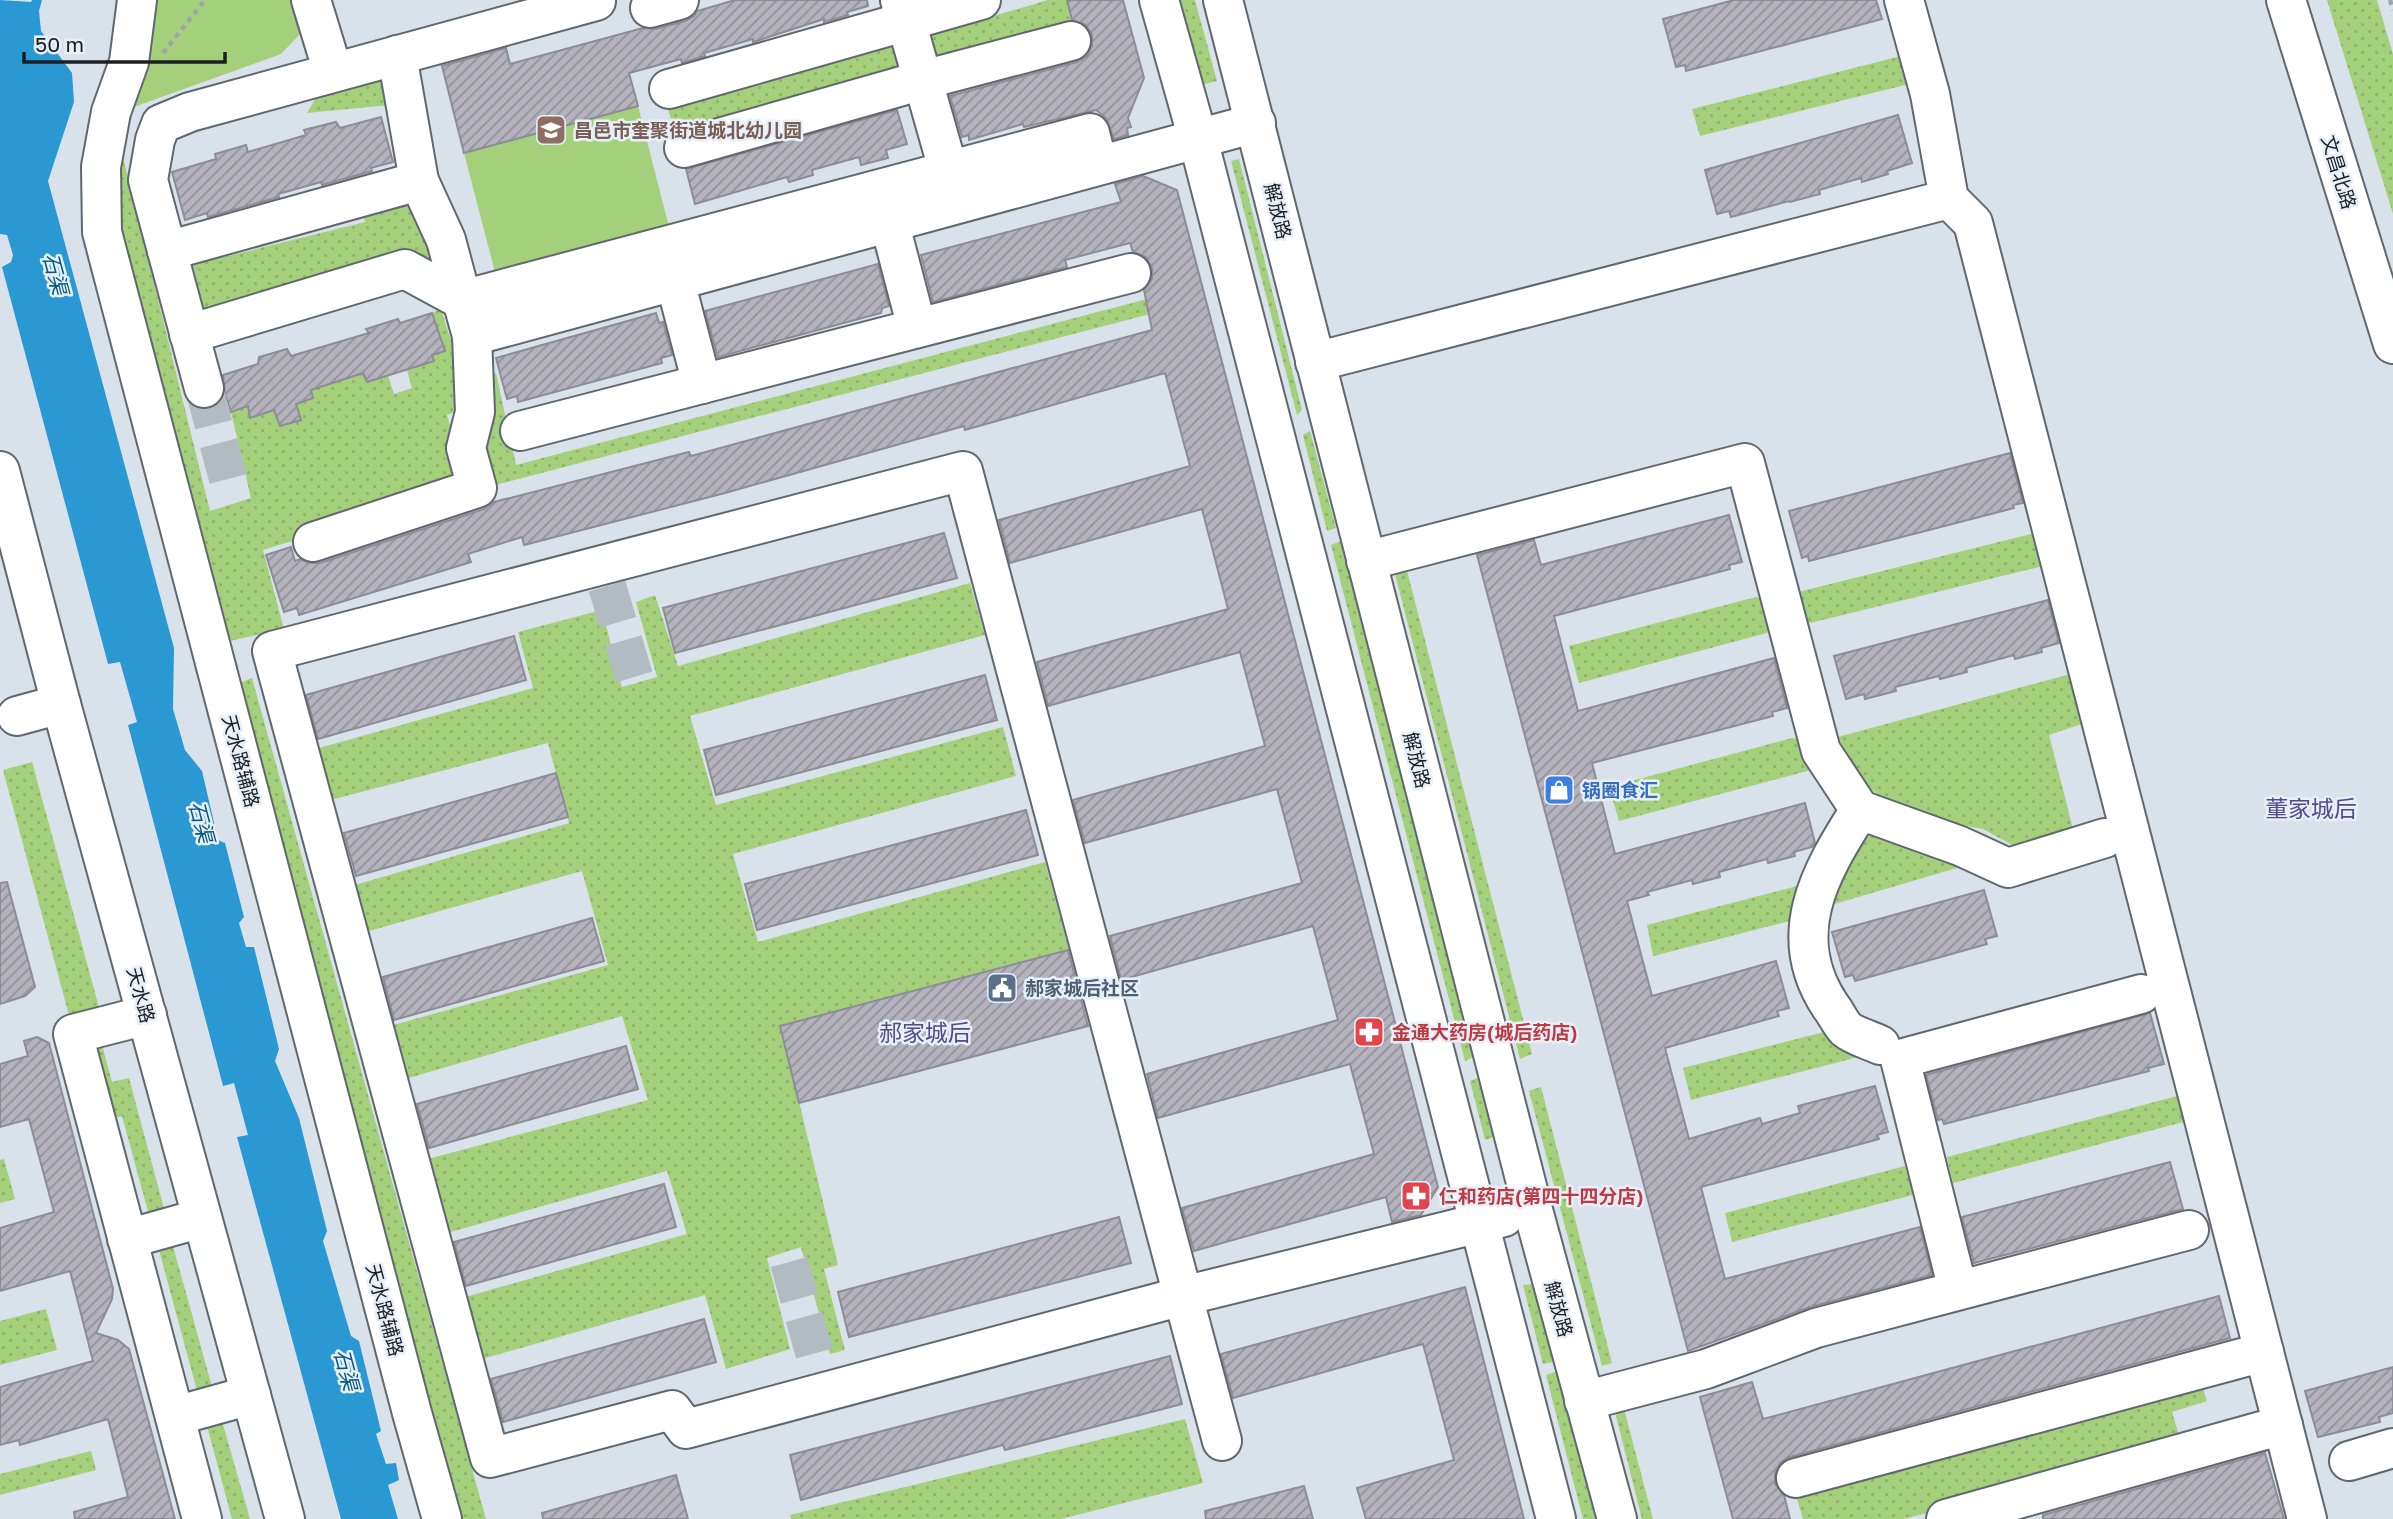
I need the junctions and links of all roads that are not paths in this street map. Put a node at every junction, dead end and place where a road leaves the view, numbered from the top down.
1 (137, 0) edge
2 (311, 0) edge
3 (981, 0) edge
4 (1159, 0) edge
5 (1223, 0) edge
6 (1904, 0) edge
7 (2286, 0) edge
8 (596, 1) edge
9 (903, 10) edge
10 (1071, 41) dead end
11 (397, 55) junction
12 (333, 72) junction
13 (923, 80) junction
14 (669, 89) dead end
15 (1256, 123) junction
16 (1198, 139) junction
17 (684, 148) dead end
18 (419, 181) junction
19 (953, 189) junction
20 (1949, 199) junction
21 (885, 207) junction
22 (167, 251) junction
23 (671, 264) junction
24 (2382, 267) edge
25 (1131, 272) dead end
26 (462, 300) junction
27 (917, 328) junction
28 (189, 334) junction
29 (472, 336) junction
30 (2393, 344) edge
31 (1315, 362) junction
32 (702, 384) junction
33 (204, 388) tunnel mouth
34 (520, 431) dead end
35 (0, 471) edge
36 (1568, 486) dead end
37 (313, 542) dead end
38 (1364, 551) junction
39 (272, 651) junction
40 (216, 666) junction
41 (61, 704) junction
42 (18, 716) dead end
43 (1860, 810) junction
44 (2105, 838) dead end
45 (2141, 994) dead end
46 (146, 1015) junction
47 (1880, 1045) dead end
48 (1532, 1210) junction
49 (202, 1218) junction
50 (1479, 1224) junction
51 (2189, 1230) dead end
52 (127, 1238) junction
53 (1958, 1290) junction
54 (1183, 1296) junction
55 (2264, 1352) junction
56 (251, 1395) junction
57 (1584, 1401) junction
58 (175, 1416) junction
59 (2283, 1425) junction
60 (1222, 1441) dead end
61 (2393, 1448) edge
62 (2349, 1461) dead end
63 (1796, 1478) dead end
64 (202, 1519) edge
65 (285, 1519) edge
66 (442, 1519) edge
67 (1556, 1519) edge
68 (1617, 1519) edge
69 (1946, 1519) edge
70 (2307, 1519) edge

1 - 40 street, 天水路辅路
2 - 12 street
3 - 9 street
4 - 16 street
5 - 15 street, 解放路
6 - 20 street
7 - 24 street, 文昌北路
8 - 11 street
9 - 13 street
9 - 14 street
10 - 13 street
11 - 12 street
11 - 18 street
12 - 22 street
13 - 17 street
13 - 19 street
15 - 16 street
15 - 31 street, 解放路
16 - 19 street
16 - 50 street
18 - 22 street
18 - 26 street
19 - 21 street
20 - 31 street
20 - 55 street
21 - 23 street
21 - 27 street
22 - 28 street
23 - 26 street
23 - 29 street
23 - 32 street
24 - 30 street, 文昌北路
25 - 27 street
26 - 28 street
26 - 29 street
27 - 32 street
28 - 33 street
29 - 37 street
31 - 38 street, 解放路
32 - 34 street
35 - 41 street, 天水路
36 - 38 street
38 - 43 street
38 - 48 street, 解放路
39 - 40 street
39 - 54 street
39 - 54 street
40 - 66 street, 天水路辅路
41 - 42 street
41 - 46 street, 天水路
43 - 44 street
43 - 47 street
45 - 53 street
46 - 49 street, 天水路
46 - 52 street
48 - 50 street
48 - 57 street, 解放路
49 - 52 street
49 - 56 street, 天水路
50 - 54 street
50 - 67 street
51 - 53 street
52 - 58 street
53 - 57 street
54 - 60 street
55 - 59 street
55 - 63 street
56 - 58 street
56 - 65 street, 天水路
57 - 68 street, 解放路
58 - 64 street
59 - 69 street
59 - 70 street
61 - 62 street

